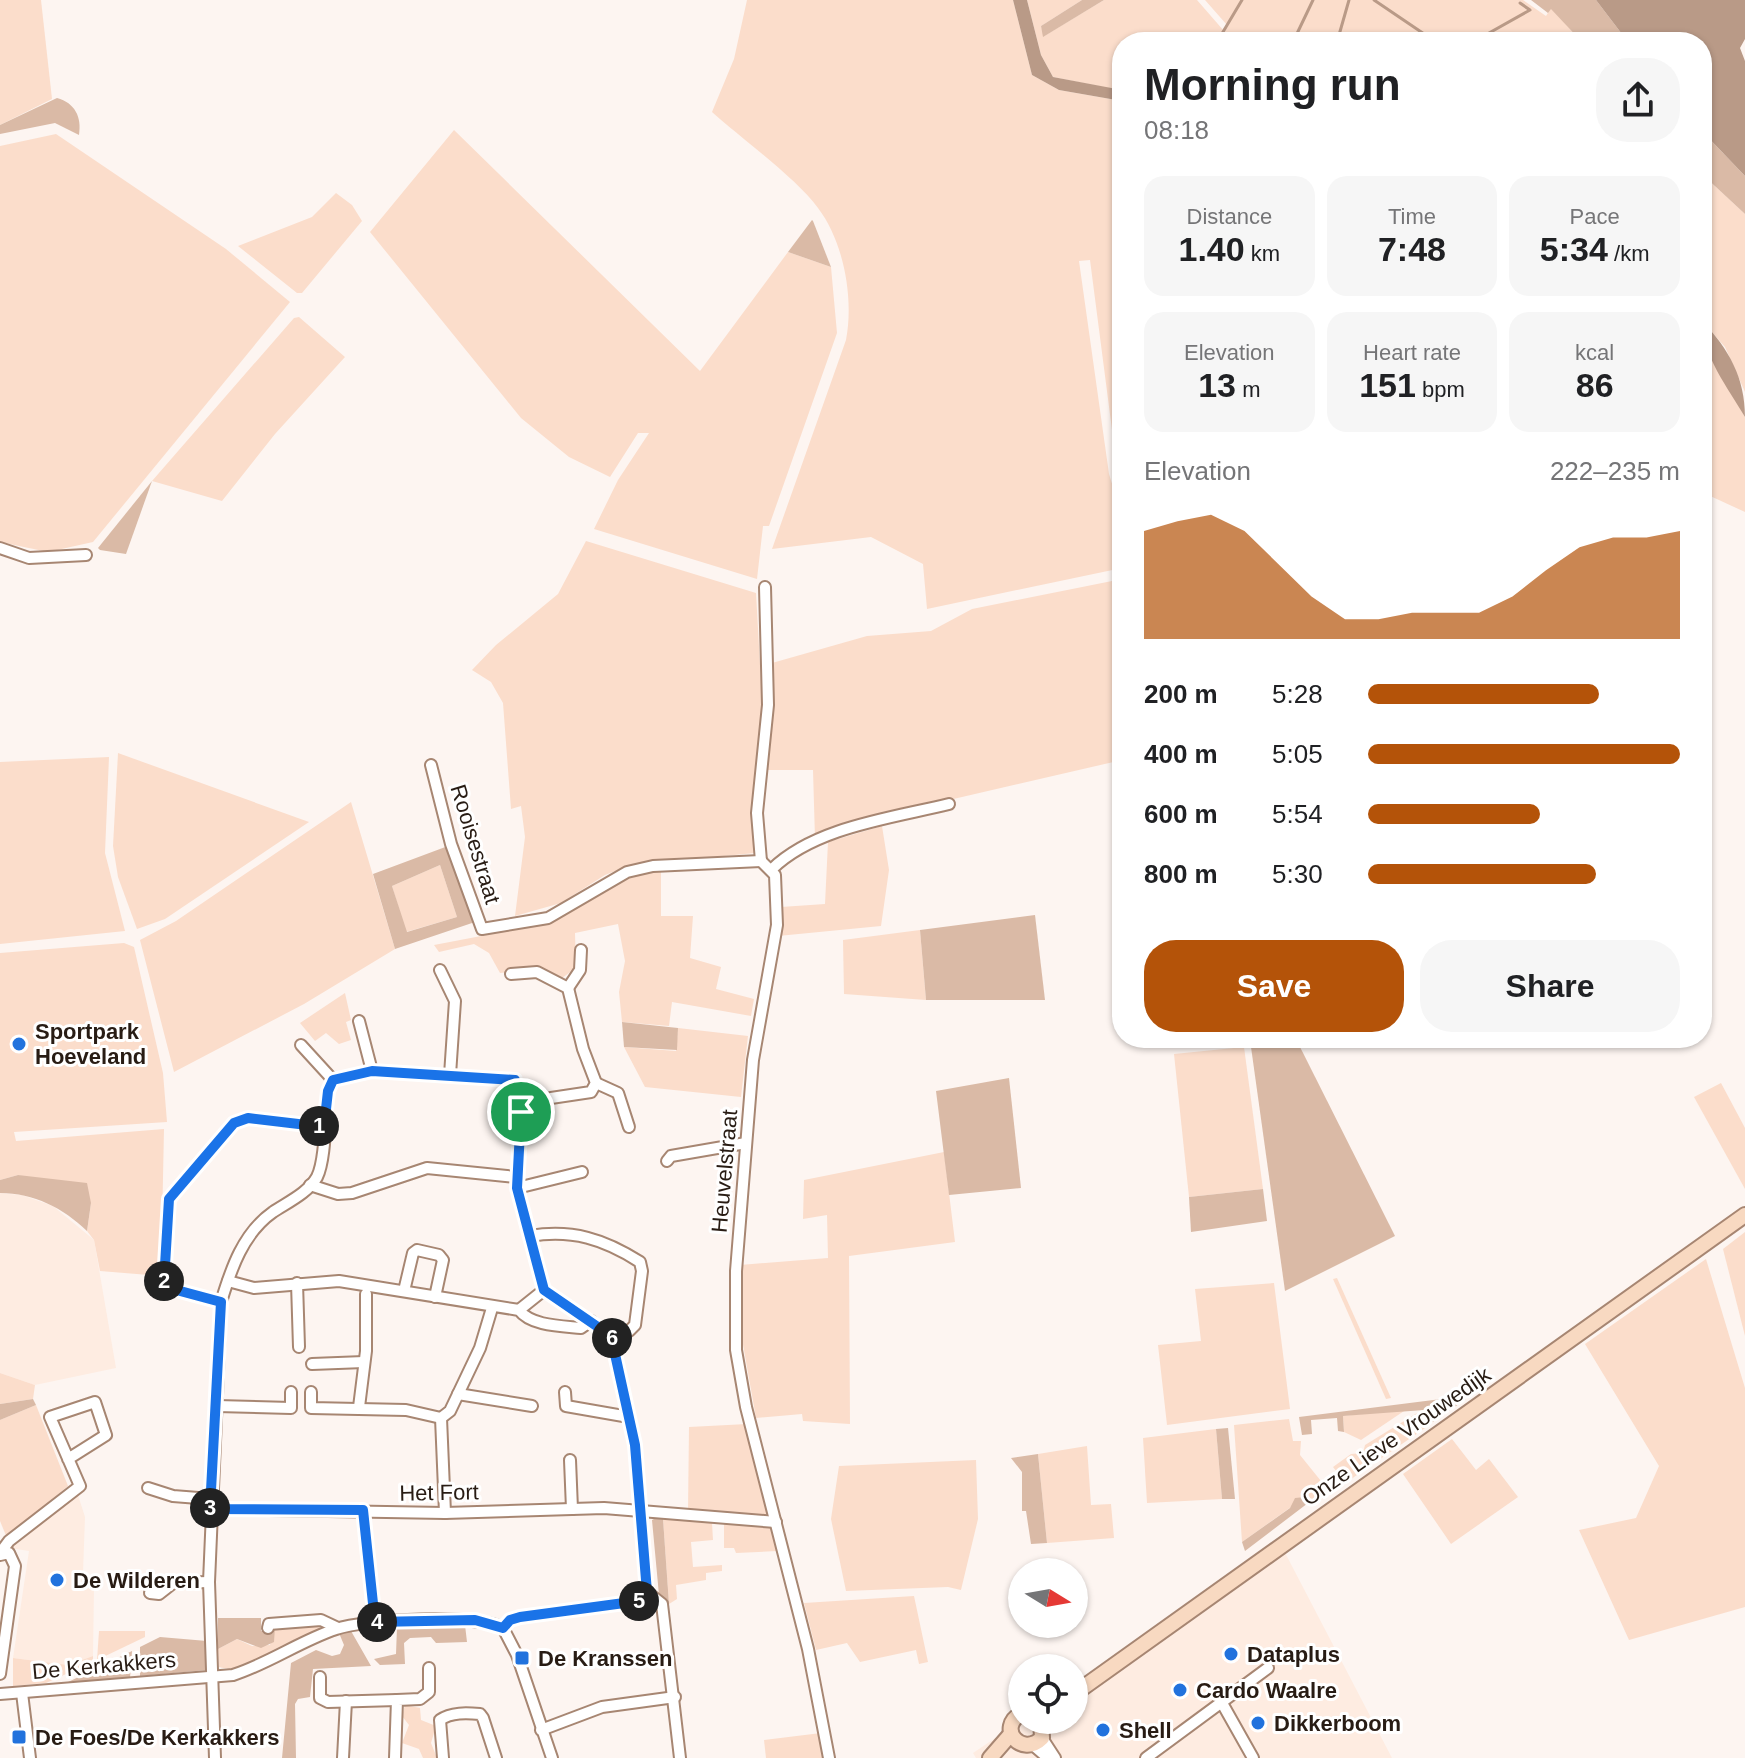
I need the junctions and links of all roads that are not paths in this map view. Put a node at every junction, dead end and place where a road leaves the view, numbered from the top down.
1 (0, 548) edge
2 (86, 555) dead end
3 (765, 587) dead end
4 (431, 765) dead end
5 (949, 804) dead end
6 (761, 861) junction
7 (772, 869) junction
8 (581, 950) dead end
9 (440, 970) dead end
10 (511, 974) dead end
11 (568, 988) junction
12 (359, 1021) dead end
13 (301, 1045) dead end
14 (372, 1071) junction
15 (450, 1075) junction
16 (333, 1080) junction
17 (596, 1083) junction
18 (521, 1112) junction
19 (324, 1127) junction
20 (629, 1127) dead end
21 (746, 1143) junction
22 (667, 1161) dead end
23 (582, 1172) dead end
24 (517, 1183) junction
25 (310, 1185) junction
26 (1745, 1215) edge
27 (530, 1236) junction
28 (228, 1281) junction
29 (297, 1283) junction
30 (544, 1290) junction
31 (404, 1291) junction
32 (366, 1294) dead end
33 (435, 1297) junction
34 (221, 1302) junction
35 (492, 1308) junction
36 (519, 1310) junction
37 (591, 1321) junction
38 (611, 1336) junction
39 (299, 1347) dead end
40 (364, 1362) junction
41 (312, 1364) dead end
42 (291, 1392) dead end
43 (311, 1392) dead end
44 (565, 1392) dead end
45 (458, 1394) junction
46 (217, 1406) junction
47 (532, 1406) dead end
48 (359, 1407) junction
49 (629, 1417) junction
50 (441, 1418) junction
51 (68, 1459) junction
52 (570, 1460) dead end
53 (148, 1488) dead end
54 (211, 1504) junction
55 (572, 1509) junction
56 (363, 1510) junction
57 (642, 1512) junction
58 (445, 1513) junction
59 (776, 1522) junction
60 (0, 1554) edge
61 (209, 1582) junction
62 (647, 1592) junction
63 (150, 1593) dead end
64 (375, 1622) junction
65 (268, 1628) dead end
66 (338, 1628) junction
67 (503, 1628) junction
68 (429, 1668) dead end
69 (1268, 1668) dead end
70 (0, 1674) edge
71 (212, 1675) junction
72 (320, 1677) dead end
73 (1088, 1684) edge
74 (0, 1691) edge
75 (22, 1693) junction
76 (675, 1697) junction
77 (397, 1700) junction
78 (346, 1701) junction
79 (1222, 1703) junction
80 (541, 1730) junction
81 (1013, 1734) edge
82 (1029, 1734) edge
83 (1042, 1734) edge
84 (1043, 1734) edge
85 (1014, 1740) junction
86 (30, 1758) edge
87 (215, 1758) edge
88 (343, 1758) edge
89 (395, 1758) edge
90 (443, 1758) edge
91 (496, 1758) edge
92 (552, 1758) edge
93 (680, 1758) edge
94 (829, 1758) edge
95 (991, 1758) edge
96 (1048, 1758) edge
97 (1055, 1758) edge
98 (1146, 1758) edge
99 (1253, 1758) edge

1 - 2 street
3 - 6 street
4 - 6 street, Rooisestraat
5 - 7 street
6 - 7 street
7 - 21 street, Heuvelstraat
8 - 11 street
9 - 15 street
10 - 11 street
11 - 17 street
12 - 14 street
13 - 16 street
14 - 15 street
14 - 16 street
15 - 18 street
16 - 19 street
17 - 18 street
17 - 20 street
18 - 24 street
19 - 25 street
19 - 34 street
21 - 22 street
21 - 59 street, Heuvelstraat
23 - 24 street
24 - 25 street
24 - 27 street
25 - 28 street
26 - 73 main road, Onze Lieve Vrouwedijk
27 - 30 street
27 - 38 street
28 - 29 street
28 - 34 street
29 - 31 street
29 - 39 street
30 - 36 street
30 - 37 street
31 - 33 street
31 - 33 street
32 - 40 street
33 - 35 street
34 - 46 street
35 - 36 street
35 - 45 street
36 - 37 street
37 - 38 street
38 - 49 street
40 - 41 street
40 - 48 street
42 - 46 street
43 - 48 street
44 - 49 street
45 - 47 street
45 - 50 street
46 - 54 street
48 - 50 street
49 - 57 street
50 - 58 street
51 - 51 street
51 - 60 street
52 - 55 street
53 - 54 street, Het Fort
54 - 56 street, Het Fort
54 - 61 street
55 - 57 street, Het Fort
55 - 58 street, Het Fort
56 - 58 street, Het Fort
56 - 64 street
57 - 59 street, Het Fort
57 - 62 street
59 - 94 street, Heuvelstraat
60 - 70 street
61 - 63 street
61 - 71 street
62 - 67 street
62 - 76 street
64 - 66 street
64 - 67 street
65 - 66 street
66 - 71 street
67 - 80 street
68 - 77 street
69 - 79 street
71 - 75 street, De Kerkakkers
71 - 87 street
72 - 78 street
74 - 75 street, De Kerkakkers
75 - 86 street
76 - 80 street
76 - 93 street
77 - 78 street
77 - 89 street
78 - 88 street
79 - 98 street
79 - 99 street
80 - 92 street
81 - 85 main road
82 - 85 main road
83 - 96 street
84 - 97 street
85 - 95 main road
90 - 91 street

